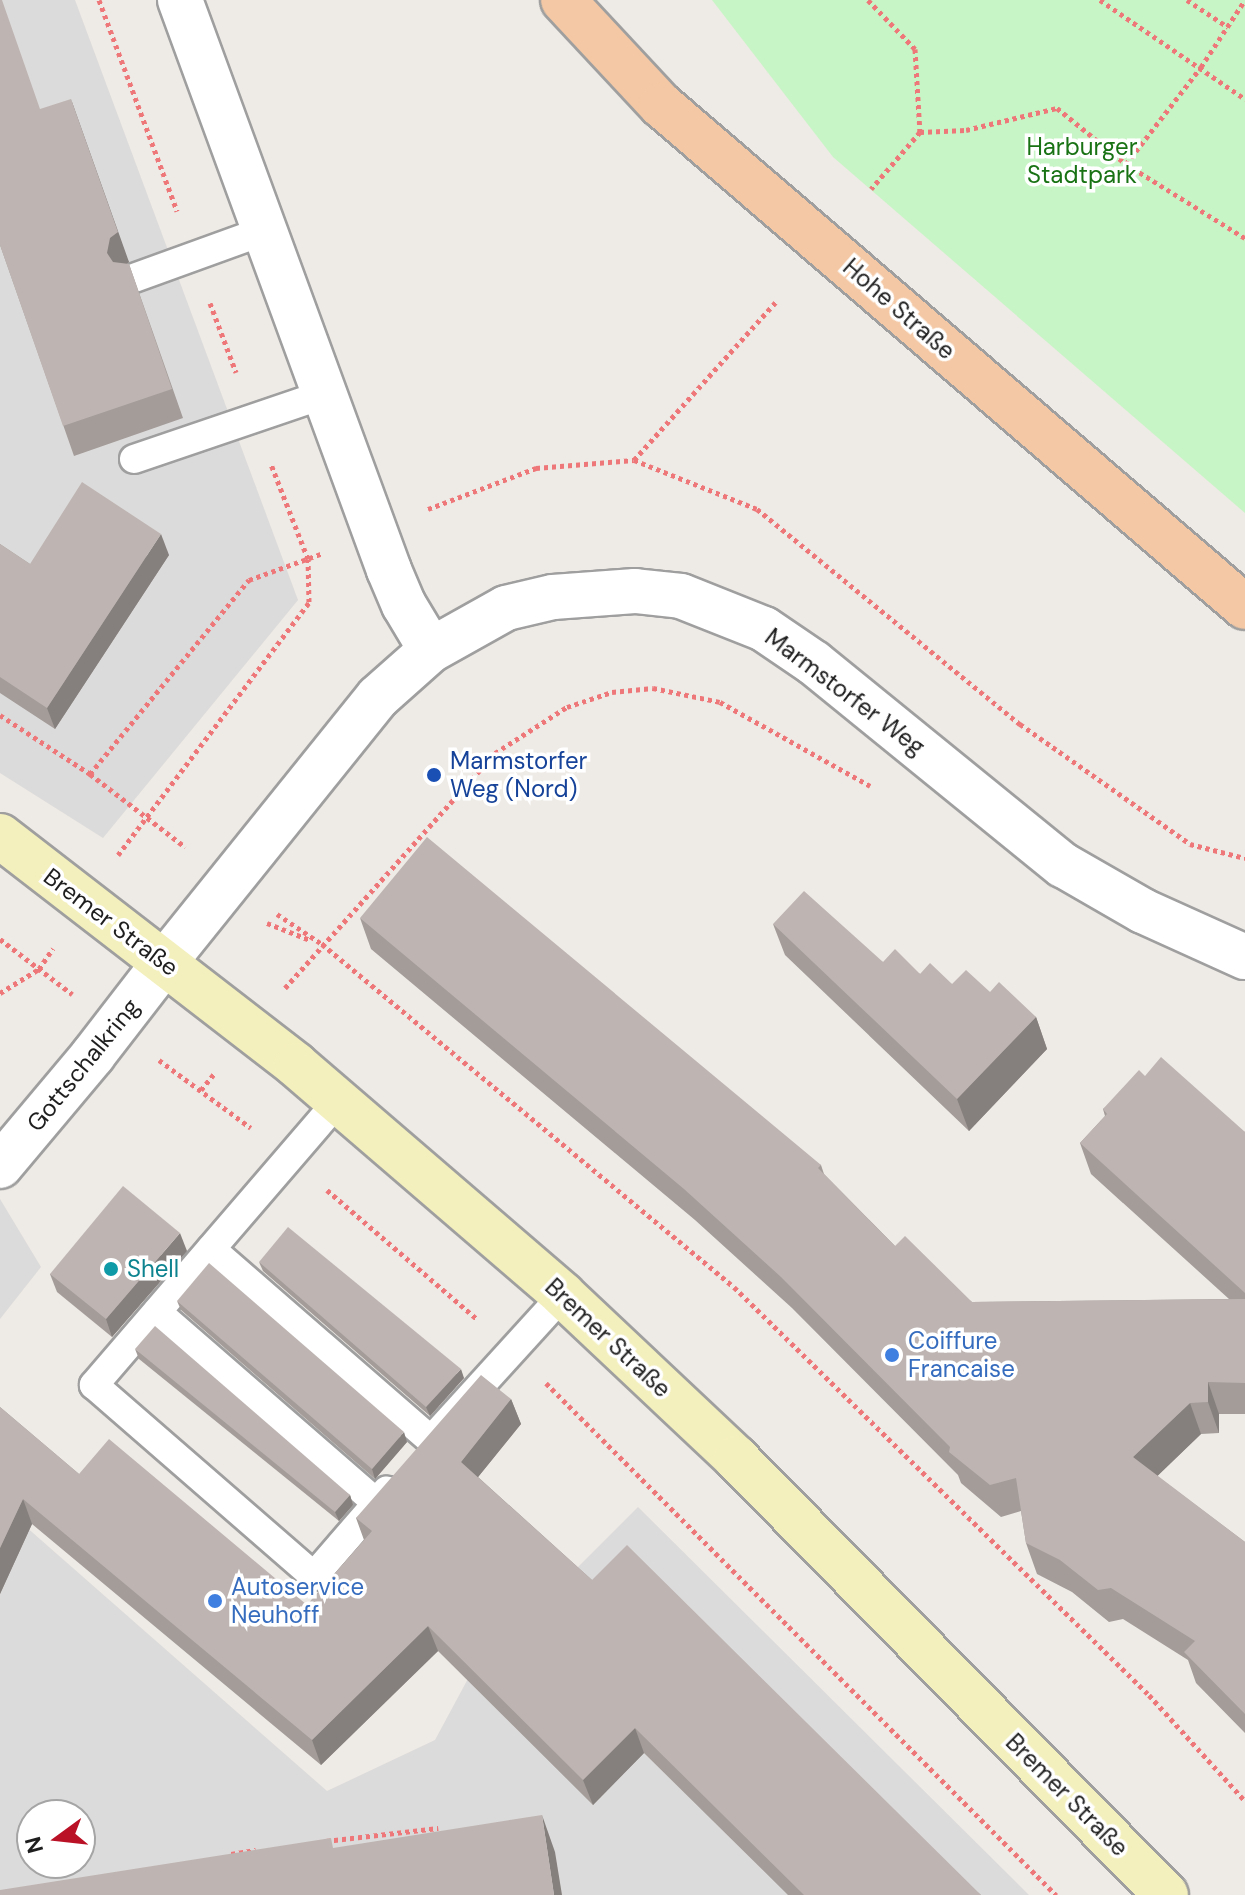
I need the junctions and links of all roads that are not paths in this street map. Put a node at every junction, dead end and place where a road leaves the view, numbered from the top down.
1 (180, 0) edge
2 (563, 0) edge
3 (264, 231) junction
4 (134, 278) edge
5 (325, 394) junction
6 (134, 459) dead end
7 (1245, 607) edge
8 (431, 650) junction
9 (0, 836) edge
10 (1245, 957) edge
11 (164, 963) junction
12 (339, 1100) junction
13 (0, 1166) edge
14 (211, 1249) junction
15 (563, 1295) junction
16 (157, 1312) junction
17 (416, 1457) junction
18 (377, 1503) junction
19 (1166, 1895) edge

1 - 3 street
2 - 7 main road, Hohe Straße
3 - 4 lane
3 - 5 street
5 - 6 lane
5 - 8 street
8 - 10 street, Marmstorfer Weg
8 - 11 street, Marmstorfer Weg
9 - 11 main road, Bremer Straße
11 - 12 main road, Bremer Straße
11 - 13 street, Gottschalkring
12 - 14 lane
12 - 15 main road, Bremer Straße
14 - 16 lane
14 - 17 lane
15 - 17 lane
15 - 19 main road, Bremer Straße
16 - 18 lane
16 - 18 lane
17 - 18 lane

